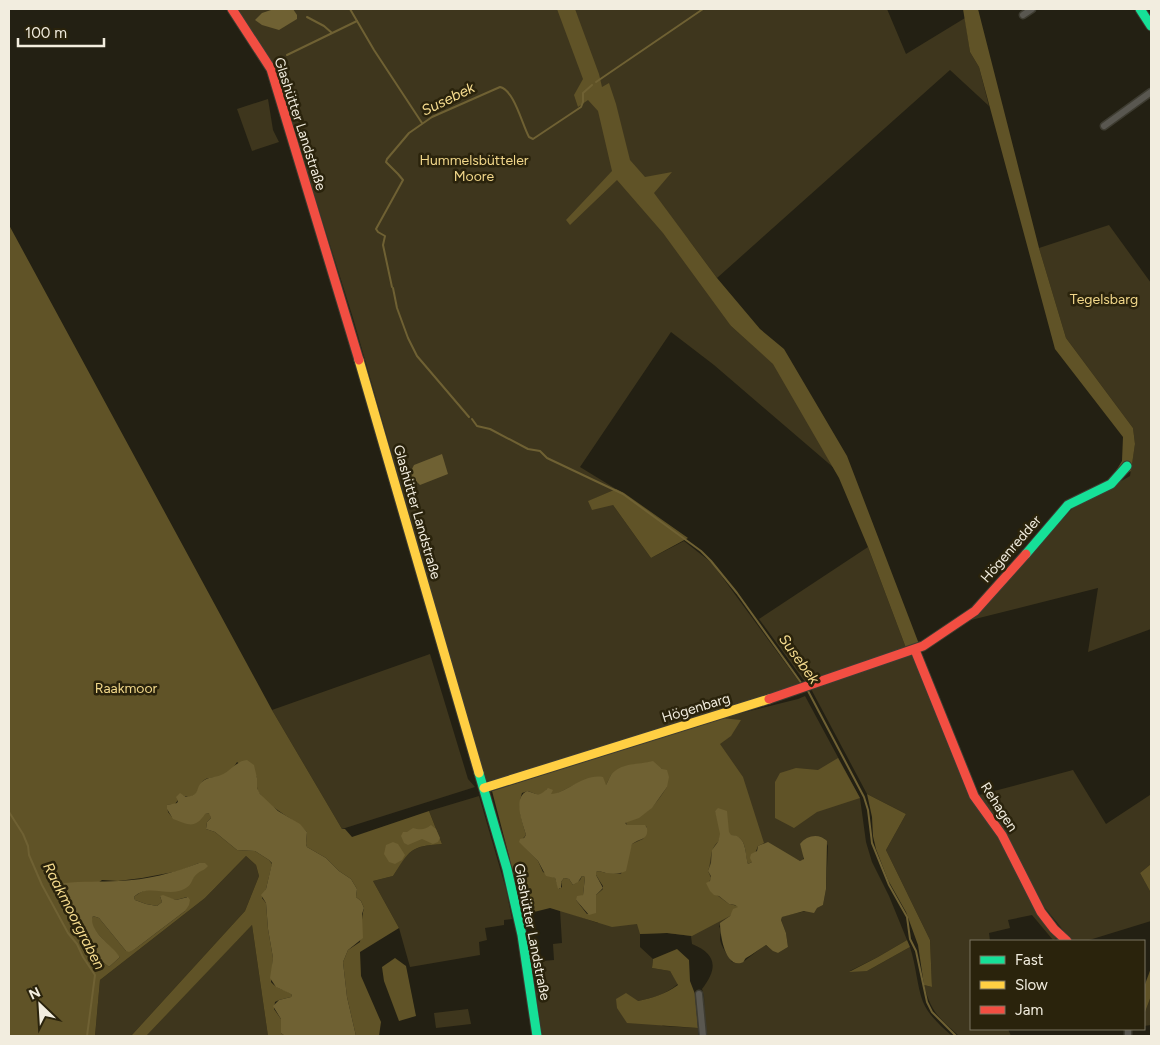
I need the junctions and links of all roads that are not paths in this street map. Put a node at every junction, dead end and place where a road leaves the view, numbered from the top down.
1 (232, 9) edge
2 (1032, 9) edge
3 (1142, 9) edge
4 (1023, 15) dead end
5 (1151, 18) edge
6 (1151, 26) edge
7 (1151, 92) edge
8 (1104, 126) dead end
9 (1127, 466) dead end
10 (914, 650) junction
11 (484, 788) junction
12 (1066, 940) edge
13 (699, 994) dead end
14 (537, 1036) edge
15 (703, 1036) edge

1 - 11 street, Glashütter Landstraße
2 - 4 street
3 - 5 street
3 - 6 street
7 - 8 street
9 - 10 street, Högenredder
10 - 11 street, Högenbarg
10 - 12 street, Rehagen
11 - 14 street, Glashütter Landstraße
13 - 15 street

